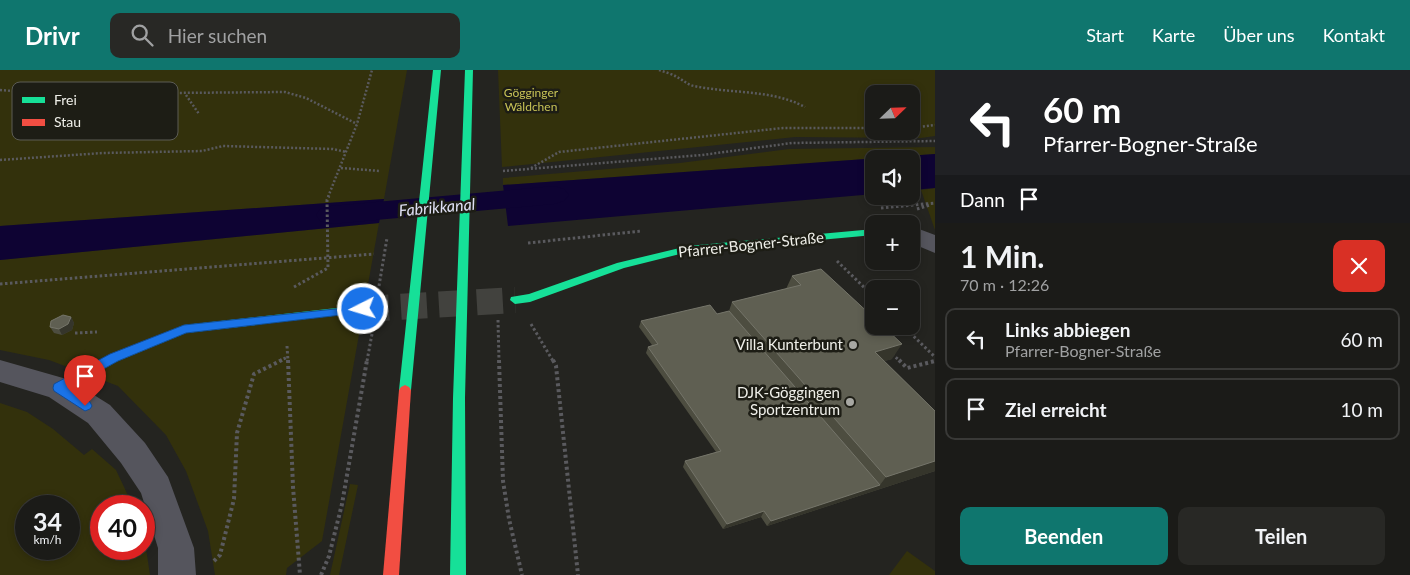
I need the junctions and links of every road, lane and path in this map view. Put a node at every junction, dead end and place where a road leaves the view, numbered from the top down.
1 (372, 70) edge
2 (437, 70) edge
3 (469, 70) edge
4 (659, 70) edge
5 (178, 94) edge
6 (185, 94) junction
7 (805, 107) dead end
8 (199, 114) dead end
9 (357, 124) junction
10 (935, 126) edge
11 (920, 127) edge
12 (865, 128) edge
13 (935, 141) edge
14 (346, 152) junction
15 (0, 160) edge
16 (341, 168) junction
17 (528, 169) junction
18 (380, 171) dead end
19 (503, 171) dead end
20 (865, 233) edge
21 (813, 238) junction
22 (920, 238) edge
23 (935, 245) edge
24 (374, 254) dead end
25 (328, 257) junction
26 (0, 284) edge
27 (865, 288) edge
28 (530, 298) junction
29 (514, 300) tunnel mouth
30 (363, 309) tunnel mouth
31 (285, 316) junction
32 (912, 335) edge
33 (888, 349) edge
34 (288, 357) junction
35 (935, 359) edge
36 (0, 371) edge
37 (59, 388) junction
38 (362, 397) dead end
39 (500, 399) dead end
40 (210, 565) dead end
41 (177, 575) edge
42 (300, 575) edge
43 (321, 575) edge
44 (391, 575) edge
45 (458, 575) edge
46 (522, 575) edge
47 (578, 575) edge

1 - 9 path
2 - 44 main road
3 - 45 main road
4 - 7 path
5 - 6 path
6 - 8 path
6 - 9 path
9 - 14 path
10 - 11 path
12 - 17 path
13 - 17 path
14 - 15 path
14 - 16 path
16 - 18 path
16 - 25 path
17 - 19 path
20 - 21 main road, Pfarrer-Bogner-Straße
21 - 27 path
21 - 28 main road, Pfarrer-Bogner-Straße
22 - 23 street
24 - 25 path
25 - 26 path
25 - 31 path
28 - 29 main road, Pfarrer-Bogner-Straße
28 - 47 path
30 - 31 main road
31 - 34 path
31 - 37 main road
32 - 35 path
33 - 35 path
34 - 40 path
34 - 42 path
36 - 37 street
37 - 41 street
38 - 43 path
39 - 46 path

